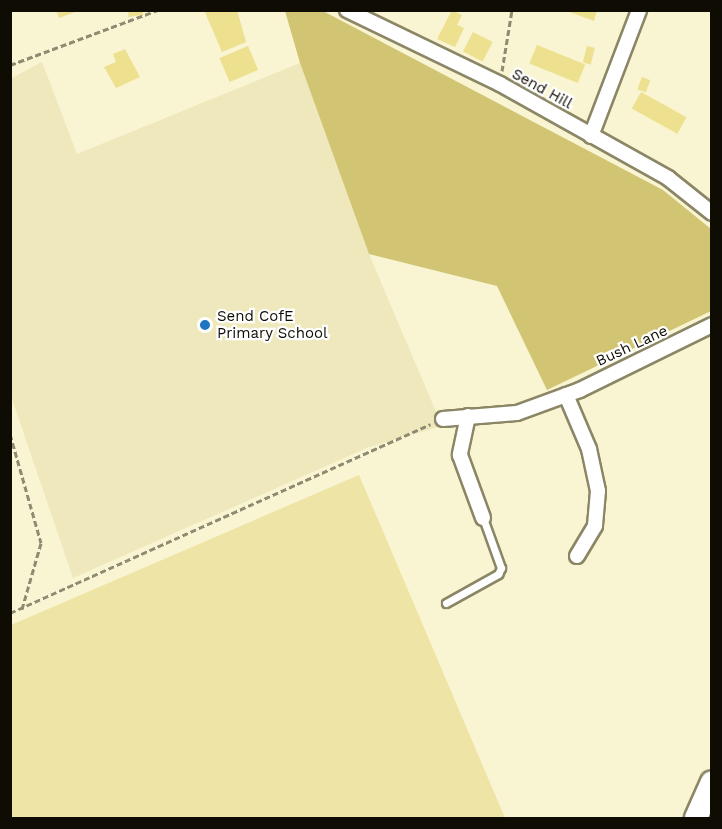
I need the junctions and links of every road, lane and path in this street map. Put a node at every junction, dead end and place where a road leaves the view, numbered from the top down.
1 (158, 10) edge
2 (346, 10) edge
3 (512, 10) edge
4 (639, 10) edge
5 (10, 65) edge
6 (500, 84) junction
7 (591, 136) junction
8 (711, 213) edge
9 (711, 325) edge
10 (566, 395) junction
11 (468, 416) junction
12 (443, 419) joint
13 (10, 434) edge
14 (483, 518) joint
15 (577, 555) dead end
16 (446, 603) dead end
17 (22, 609) junction
18 (10, 613) edge
19 (711, 782) edge
20 (696, 819) edge

1 - 5 path
2 - 6 street, Send Hill
3 - 6 path
4 - 7 street
6 - 7 street, Send Hill
7 - 8 street, Send Hill
9 - 10 street, Bush Lane
10 - 11 street, Bush Lane
10 - 15 street
11 - 12 street, Bush Lane
11 - 14 street
12 - 17 path
13 - 17 path
14 - 16 lane
17 - 18 path
19 - 20 main road

